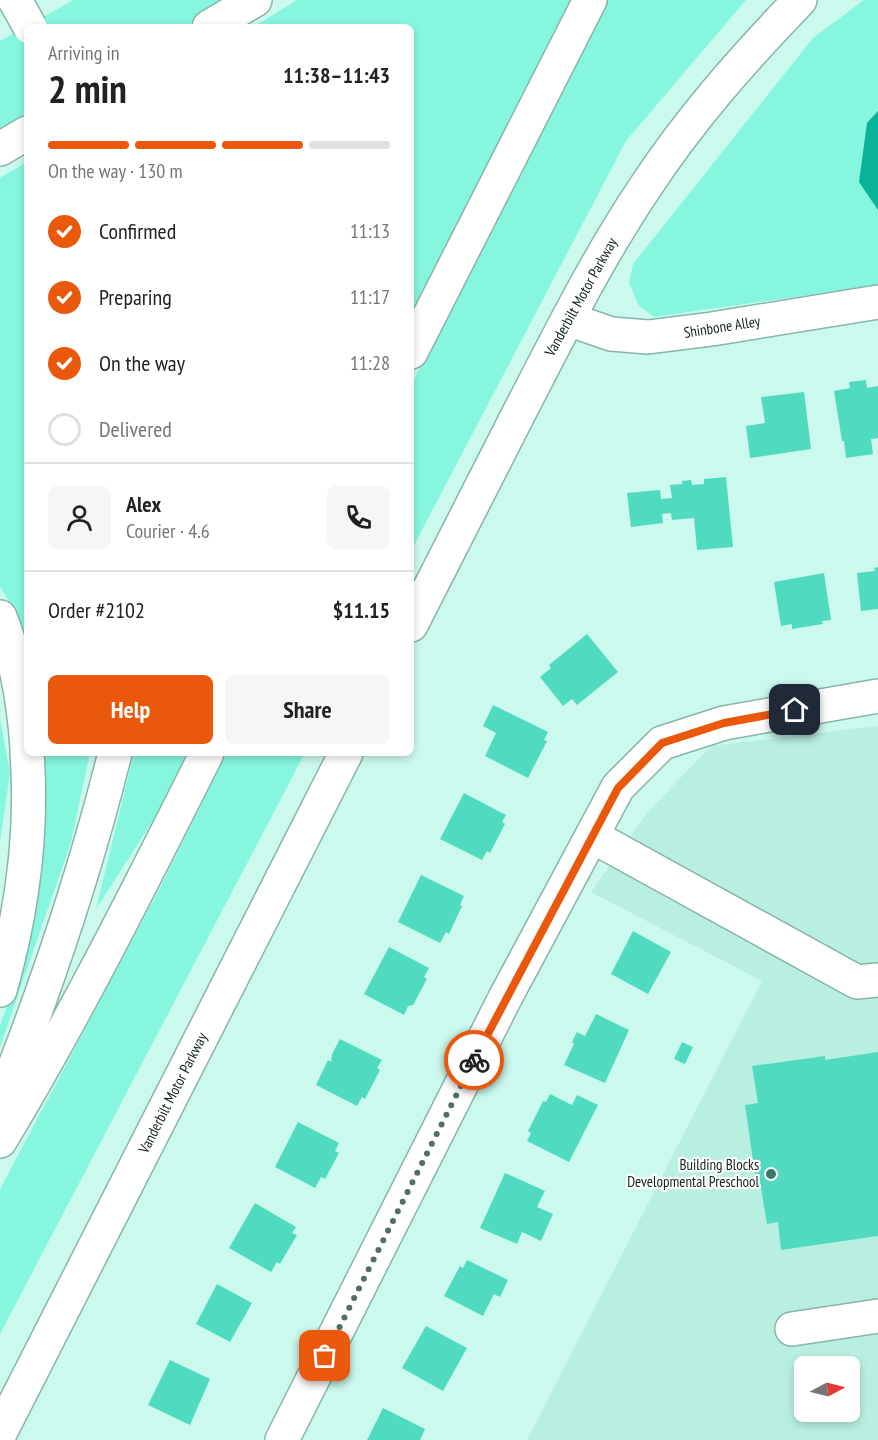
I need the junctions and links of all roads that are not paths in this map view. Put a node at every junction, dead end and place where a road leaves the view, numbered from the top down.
1 (15, 0) edge
2 (28, 0) edge
3 (255, 0) edge
4 (590, 0) edge
5 (800, 0) edge
6 (0, 17) edge
7 (28, 24) edge
8 (214, 24) edge
9 (24, 135) edge
10 (0, 149) edge
11 (878, 302) edge
12 (568, 319) junction
13 (414, 346) edge
14 (0, 617) edge
15 (414, 620) edge
16 (878, 696) edge
17 (24, 721) edge
18 (27, 756) edge
19 (114, 756) edge
20 (205, 756) edge
21 (344, 756) edge
22 (592, 836) junction
23 (878, 980) edge
24 (0, 990) edge
25 (0, 1104) edge
26 (0, 1141) edge
27 (878, 1316) edge
28 (792, 1329) dead end
29 (0, 1433) edge
30 (282, 1440) edge

1 - 7 main road, bridge
2 - 6 main road
3 - 8 main road
4 - 13 main road
5 - 12 main road, Vanderbilt Motor Parkway
9 - 10 main road
11 - 12 main road, Shinbone Alley
12 - 15 main road, Vanderbilt Motor Parkway
14 - 17 main road
16 - 22 main road
18 - 24 main road
19 - 25 main road
20 - 26 main road
21 - 29 main road, Vanderbilt Motor Parkway
22 - 23 main road
22 - 30 main road
27 - 28 main road

